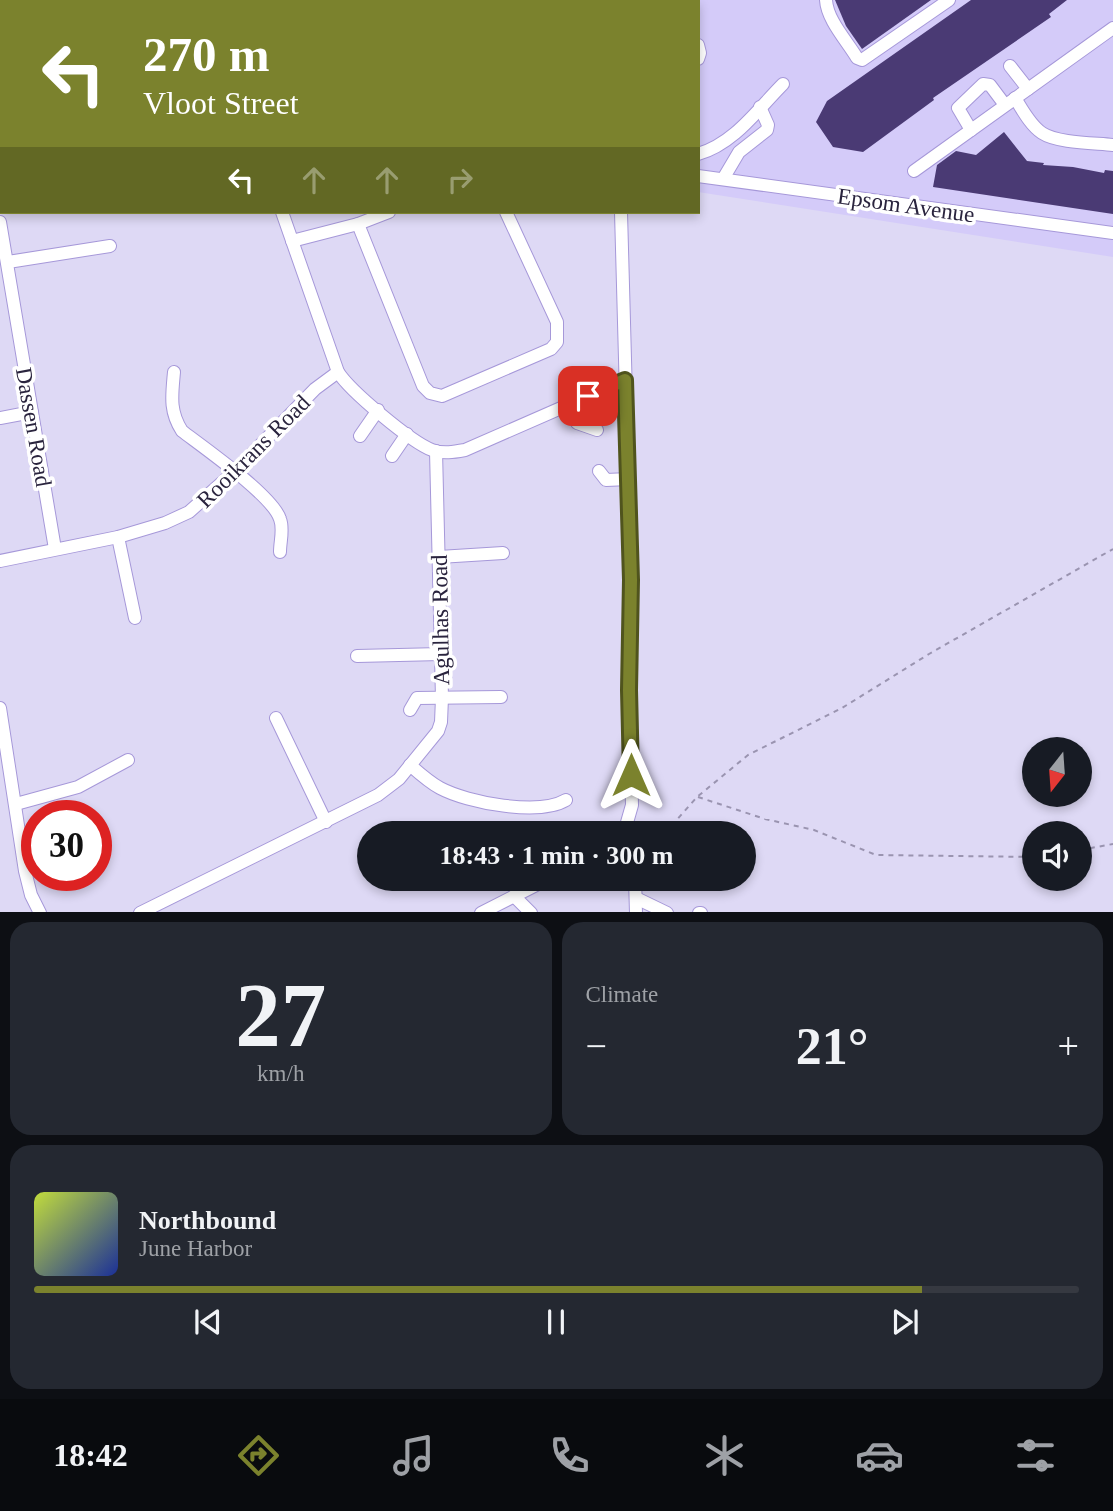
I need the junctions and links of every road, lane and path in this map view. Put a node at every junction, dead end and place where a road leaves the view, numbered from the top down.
1 (826, 0) edge
2 (949, 0) edge
3 (1113, 28) edge
4 (1010, 66) dead end
5 (783, 84) dead end
6 (1028, 89) junction
7 (1010, 101) junction
8 (760, 107) junction
9 (971, 130) junction
10 (1113, 145) edge
11 (700, 153) edge
12 (914, 171) dead end
13 (700, 176) edge
14 (723, 178) junction
15 (283, 214) edge
16 (385, 214) edge
17 (507, 214) edge
18 (621, 214) edge
19 (0, 222) edge
20 (358, 224) junction
21 (1113, 233) edge
22 (292, 241) junction
23 (110, 246) dead end
24 (8, 262) junction
25 (6, 305) edge
26 (174, 372) dead end
27 (338, 372) junction
28 (625, 380) junction
29 (569, 403) junction
30 (378, 410) junction
31 (32, 412) junction
32 (0, 418) edge
33 (597, 430) dead end
34 (407, 434) junction
35 (360, 436) dead end
36 (436, 451) junction
37 (392, 456) dead end
38 (235, 471) junction
39 (599, 471) dead end
40 (629, 479) junction
41 (118, 537) junction
42 (55, 549) junction
43 (1113, 549) edge
44 (279, 552) dead end
45 (503, 554) dead end
46 (439, 557) junction
47 (0, 561) edge
48 (135, 618) dead end
49 (441, 654) junction
50 (357, 656) dead end
51 (501, 697) dead end
52 (442, 698) junction
53 (0, 708) edge
54 (410, 710) dead end
55 (276, 718) dead end
56 (128, 760) dead end
57 (410, 765) junction
58 (697, 797) junction
59 (566, 800) dead end
60 (16, 804) junction
61 (627, 821) edge
62 (676, 821) edge
63 (326, 822) junction
64 (1113, 844) edge
65 (1092, 848) edge
66 (1022, 857) edge
67 (524, 891) edge
68 (636, 891) edge
69 (514, 896) junction
70 (636, 898) junction
71 (40, 912) edge
72 (140, 912) edge
73 (486, 912) edge
74 (531, 912) edge
75 (636, 912) edge
76 (667, 912) edge

1 - 2 street
3 - 6 street
4 - 6 street
5 - 8 street
6 - 7 street
7 - 9 street
7 - 9 street
7 - 10 street
8 - 11 street
8 - 14 street
9 - 12 street
13 - 14 street, Epsom Avenue
14 - 21 street, Epsom Avenue
15 - 22 street
16 - 20 street
17 - 20 street
18 - 28 street
19 - 24 street, Dassen Road
20 - 22 street
22 - 27 street
23 - 24 street
24 - 25 street, Dassen Road
25 - 31 street, Dassen Road
26 - 38 street
27 - 30 street
27 - 38 street, Rooikrans Road
28 - 29 street
28 - 40 street
29 - 33 street
29 - 36 street
30 - 34 street
30 - 35 street
31 - 32 street
31 - 42 street, Dassen Road
34 - 36 street
34 - 37 street
36 - 46 street, Agulhas Road
38 - 41 street, Rooikrans Road
38 - 44 street
39 - 40 street
40 - 61 street
41 - 42 street, Rooikrans Road
41 - 48 street
42 - 47 street, Rooikrans Road
43 - 58 path
45 - 46 street
46 - 49 street, Agulhas Road
49 - 50 street
49 - 52 street, Agulhas Road
51 - 52 street
52 - 54 street
52 - 57 street, Agulhas Road
53 - 60 street
55 - 63 street
56 - 60 street
57 - 59 street
57 - 63 street, Agulhas Road
58 - 62 path
58 - 66 path
60 - 71 street
63 - 72 street, Agulhas Road
64 - 65 path
67 - 69 street
68 - 70 street
69 - 73 street
69 - 74 street
70 - 75 street
70 - 76 street

